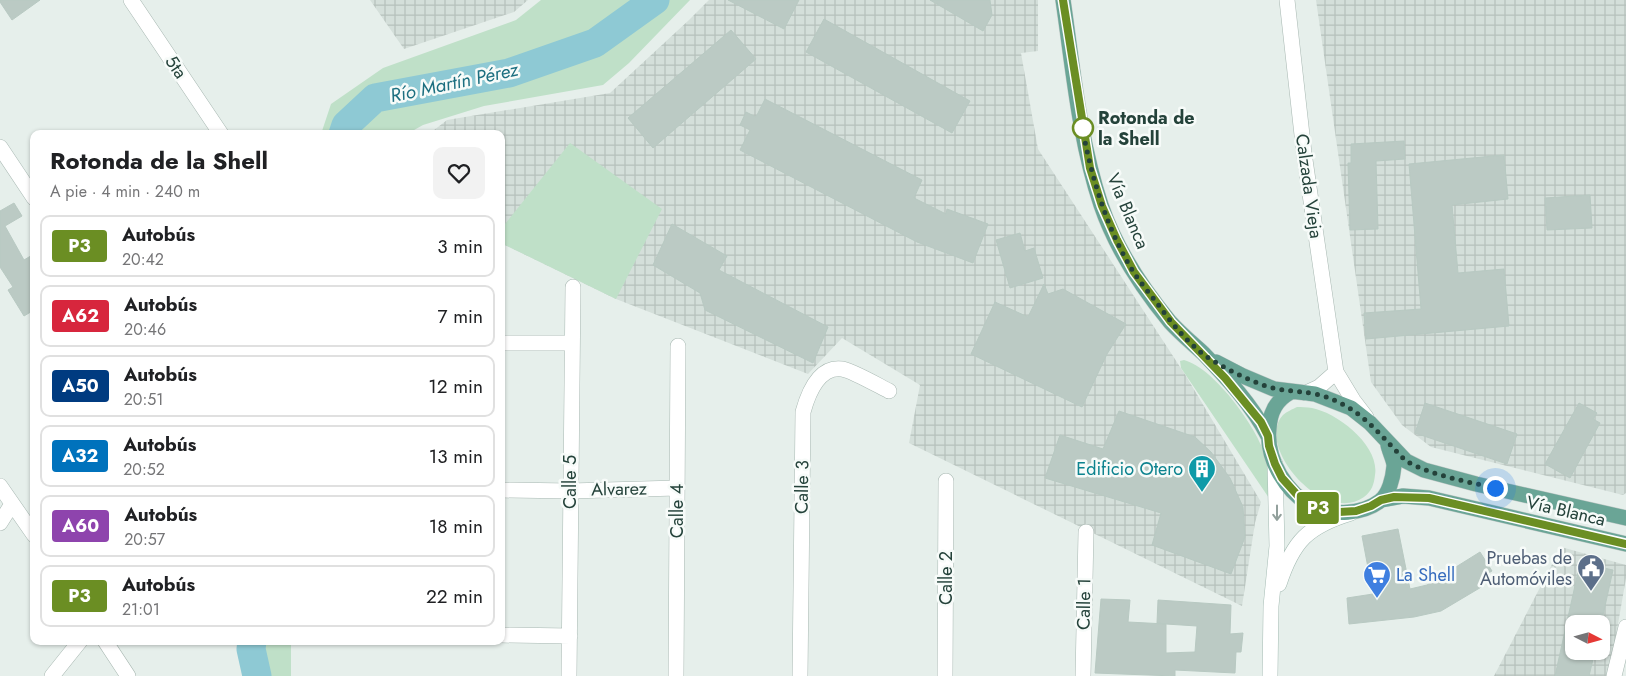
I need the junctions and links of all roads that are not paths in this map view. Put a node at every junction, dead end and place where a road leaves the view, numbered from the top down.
1 (131, 0) edge
2 (1063, 0) edge
3 (1287, 0) edge
4 (219, 130) edge
5 (0, 148) edge
6 (30, 192) edge
7 (573, 287) dead end
8 (505, 343) edge
9 (571, 343) junction
10 (678, 346) dead end
11 (1202, 353) junction
12 (1336, 372) junction
13 (889, 391) dead end
14 (1298, 393) junction
15 (1268, 436) junction
16 (1387, 441) junction
17 (1275, 464) junction
18 (946, 481) dead end
19 (0, 486) edge
20 (677, 488) junction
21 (505, 490) edge
22 (570, 490) junction
23 (1381, 500) junction
24 (12, 504) junction
25 (1356, 511) junction
26 (1626, 518) edge
27 (0, 523) edge
28 (30, 529) edge
29 (1086, 532) dead end
30 (1626, 544) edge
31 (1272, 606) junction
32 (1626, 627) edge
33 (505, 635) edge
34 (570, 636) junction
35 (77, 645) edge
36 (108, 645) edge
37 (52, 676) edge
38 (128, 676) edge
39 (569, 676) edge
40 (676, 676) edge
41 (800, 676) edge
42 (945, 676) edge
43 (1083, 676) edge
44 (1270, 676) edge
45 (1614, 676) edge

1 - 4 street, 5ta
2 - 11 main road, Vía Blanca
3 - 12 street, Calzada Vieja
5 - 6 street
7 - 9 street, Calle 5
8 - 9 street
9 - 22 street, Calle 5
10 - 20 street, Calle 4
11 - 14 main road, Vía Blanca
11 - 15 main road, Vía Blanca
12 - 14 street
12 - 16 street, Calzada Vieja
13 - 41 street, Calle 3
14 - 15 main road
14 - 16 main road
15 - 17 main road
16 - 23 main road
16 - 26 main road, Vía Blanca
17 - 25 main road
17 -> 31 street
18 - 42 street, Calle 2
19 - 24 street
20 - 22 street, Alvarez
20 - 40 street, Calle 4
21 - 22 street, Alvarez
22 - 34 street, Calle 5
23 - 25 main road
23 - 30 main road, Vía Blanca
24 - 27 street
24 - 28 street
25 - 31 street
29 - 43 street, Calle 1
31 - 44 street
32 - 45 street
33 - 34 street
34 - 39 street, Calle 5
35 - 37 street
36 - 38 street

